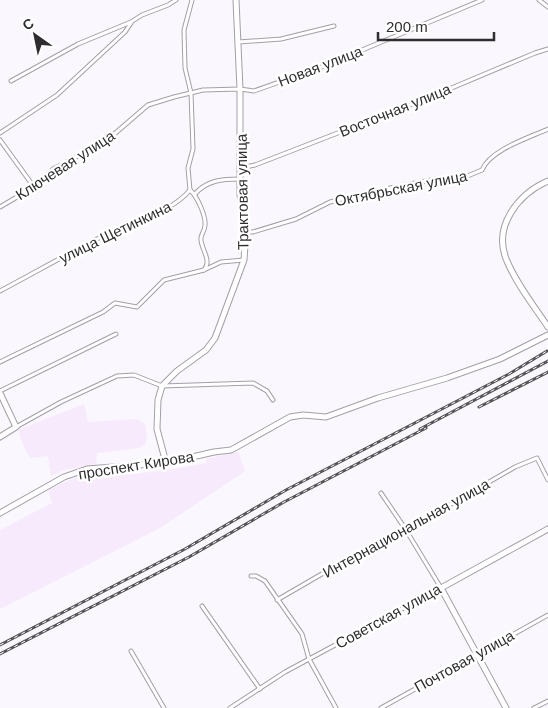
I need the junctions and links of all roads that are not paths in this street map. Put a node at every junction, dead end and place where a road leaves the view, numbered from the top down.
1 (176, 0) edge
2 (192, 0) edge
3 (236, 0) edge
4 (482, 0) edge
5 (539, 0) edge
6 (548, 7) edge
7 (131, 22) junction
8 (334, 26) dead end
9 (238, 42) junction
10 (548, 49) edge
11 (11, 80) dead end
12 (240, 89) junction
13 (191, 94) junction
14 (548, 129) edge
15 (0, 133) edge
16 (0, 140) edge
17 (240, 168) junction
18 (240, 179) junction
19 (548, 181) edge
20 (34, 187) junction
21 (190, 190) junction
22 (196, 194) junction
23 (0, 207) edge
24 (246, 232) junction
25 (244, 260) junction
26 (204, 270) junction
27 (0, 292) edge
28 (546, 325) edge
29 (116, 334) dead end
30 (548, 335) edge
31 (0, 362) edge
32 (162, 386) junction
33 (0, 392) edge
34 (273, 400) dead end
35 (16, 427) junction
36 (0, 437) edge
37 (166, 463) junction
38 (548, 480) edge
39 (381, 494) dead end
40 (0, 513) edge
41 (548, 529) edge
42 (406, 530) junction
43 (251, 576) dead end
44 (441, 588) junction
45 (278, 600) junction
46 (202, 606) dead end
47 (548, 615) edge
48 (131, 651) dead end
49 (476, 653) junction
50 (309, 659) junction
51 (260, 689) junction
52 (548, 701) edge
53 (164, 708) edge
54 (230, 708) edge
55 (336, 708) edge
56 (381, 708) edge
57 (506, 708) edge
58 (534, 708) edge

1 - 7 street
2 - 13 street
3 - 9 street, Трактовая улица
4 - 12 street, Новая улица
5 - 6 street
7 - 11 street
7 - 15 street
8 - 9 street
9 - 12 street, Трактовая улица
10 - 17 street, Восточная улица
12 - 13 street, Ключевая улица
12 - 17 street, Трактовая улица
13 - 20 street, Ключевая улица
13 - 21 street
14 - 24 street, Октябрьская улица
16 - 20 street
17 - 18 street, Трактовая улица
18 - 22 street
18 - 24 street, Трактовая улица
19 - 28 street
20 - 23 street, Ключевая улица
21 - 22 street
21 - 27 street, улица Щетинкина
22 - 26 street
24 - 25 street, Трактовая улица
25 - 26 street
25 - 32 street, Трактовая улица
26 - 31 street
29 - 33 street
30 - 37 street, проспект Кирова
32 - 34 street
32 - 35 street
32 - 37 street
33 - 35 street
35 - 36 street
37 - 40 street, проспект Кирова
38 - 42 street, Интернациональная улица
39 - 42 street
41 - 44 street, Советская улица
42 - 44 street
42 - 45 street, Интернациональная улица
43 - 45 street
44 - 49 street
44 - 50 street, Советская улица
45 - 50 street
46 - 51 street
47 - 49 street, Почтовая улица
48 - 53 street
49 - 56 street, Почтовая улица
49 - 57 street
50 - 51 street, Советская улица
50 - 55 street
51 - 54 street, Советская улица
52 - 58 street

